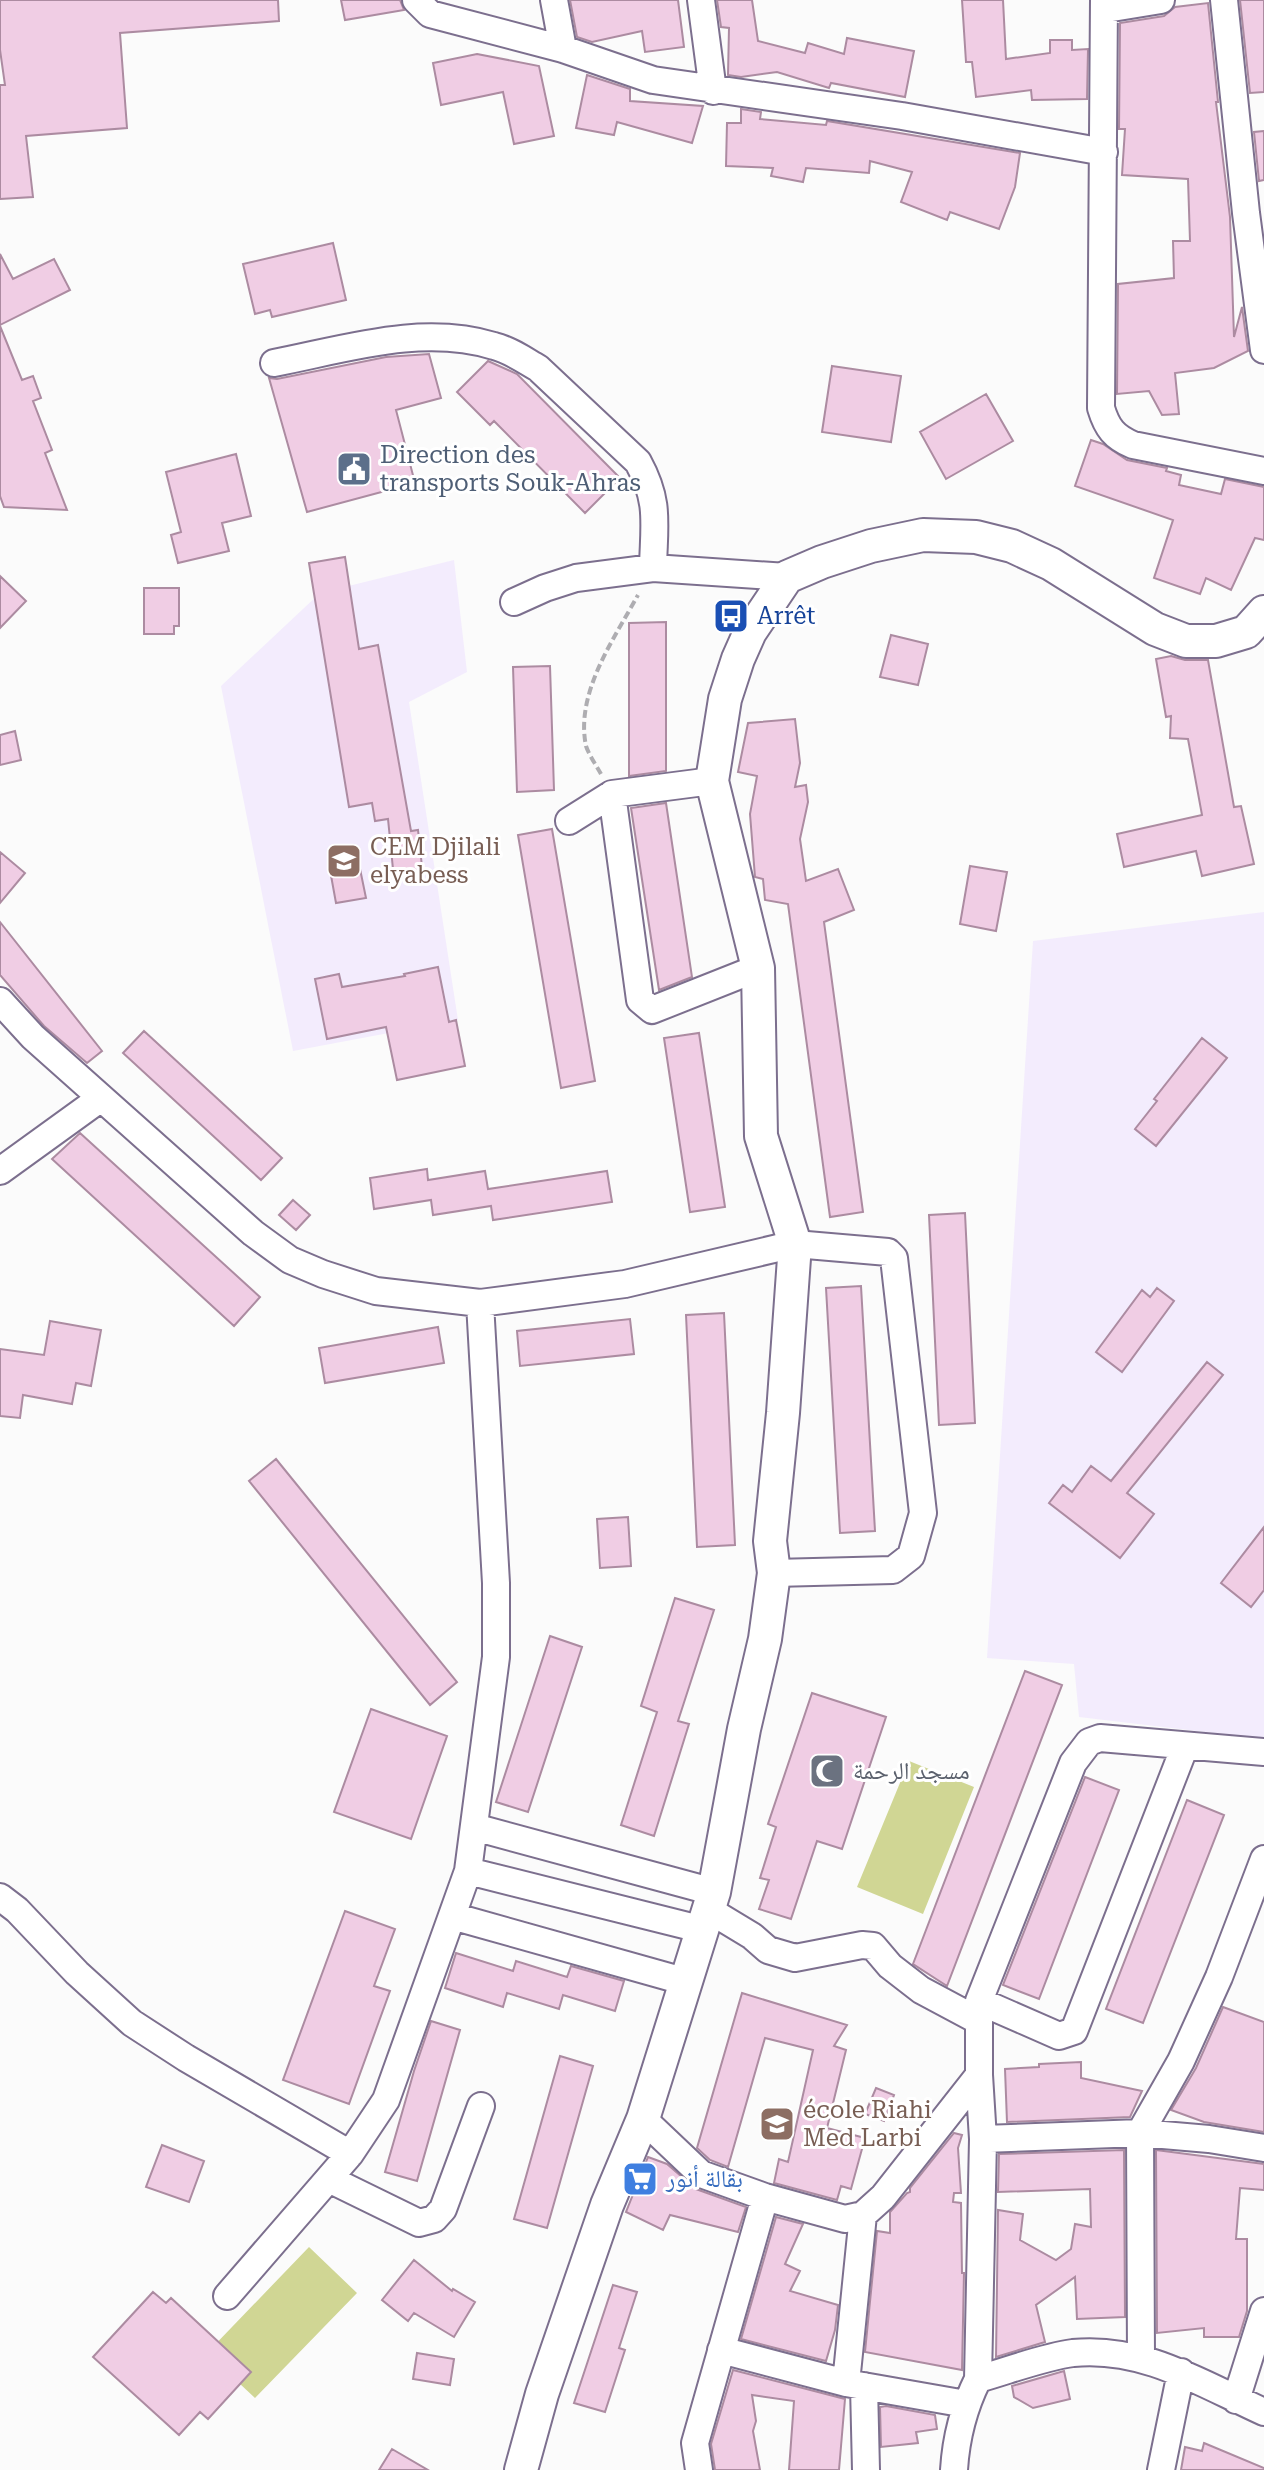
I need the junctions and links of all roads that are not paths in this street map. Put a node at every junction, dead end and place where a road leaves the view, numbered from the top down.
1 (416, 0) edge
2 (554, 0) edge
3 (701, 0) edge
4 (1161, 0) edge
5 (1224, 0) edge
6 (1105, 4) edge
7 (563, 49) junction
8 (713, 91) junction
9 (1104, 152) junction
10 (1264, 350) edge
11 (274, 363) dead end
12 (1264, 471) edge
13 (653, 568) junction
14 (787, 577) junction
15 (514, 602) dead end
16 (1264, 612) edge
17 (712, 781) junction
18 (612, 794) junction
19 (569, 821) dead end
20 (758, 968) junction
21 (0, 1001) edge
22 (101, 1098) junction
23 (0, 1171) edge
24 (795, 1244) junction
25 (480, 1303) junction
26 (774, 1573) junction
27 (1185, 1746) junction
28 (1264, 1752) edge
29 (474, 1827) junction
30 (1264, 1859) edge
31 (468, 1871) junction
32 (0, 1897) edge
33 (709, 1910) junction
34 (452, 1916) junction
35 (687, 1982) junction
36 (979, 2011) junction
37 (979, 2075) junction
38 (481, 2106) dead end
39 (643, 2119) junction
40 (1140, 2133) junction
41 (983, 2139) junction
42 (1264, 2148) edge
43 (350, 2154) junction
44 (1264, 2160) edge
45 (329, 2179) junction
46 (765, 2197) junction
47 (863, 2215) junction
48 (227, 2296) dead end
49 (1264, 2311) edge
50 (721, 2350) junction
51 (1141, 2358) junction
52 (1181, 2372) junction
53 (978, 2379) junction
54 (855, 2384) junction
55 (1236, 2400) junction
56 (966, 2404) junction
57 (1264, 2412) edge
58 (521, 2470) edge
59 (699, 2470) edge
60 (866, 2470) edge
61 (954, 2470) edge
62 (1161, 2470) edge

1 - 7 street
2 - 7 street
3 - 8 street
4 - 6 street
5 - 10 street
6 - 9 street
7 - 8 street
8 - 9 street
9 - 12 street
11 - 13 street
13 - 14 street
13 - 15 street
14 - 16 street
14 - 17 street
17 - 18 street
17 - 20 street
18 - 19 street
18 - 20 street
20 - 24 street
21 - 22 street
22 - 23 street
22 - 25 street
24 - 25 street
24 - 26 street
24 - 26 street
25 - 29 street
26 - 33 street
27 - 28 street
27 - 36 street
27 - 36 street
29 - 31 street
29 - 33 street
30 - 40 street
31 - 33 street
31 - 34 street
32 - 43 street
33 - 35 street
33 - 36 street
34 - 35 street
34 - 43 street
35 - 39 street
36 - 37 street
37 - 41 street
37 - 47 street
38 - 45 street
39 - 46 street
39 - 58 street
40 - 41 street
40 - 42 street
40 - 51 street
41 - 53 street
42 - 44 street
43 - 45 street
45 - 48 street
46 - 47 street
46 - 50 street
47 - 54 street
49 - 55 street
50 - 54 street
50 - 59 street
51 - 52 street
51 - 53 street
52 - 55 street
52 - 62 street
53 - 56 street
54 - 56 street
54 - 60 street
55 - 57 street
56 - 61 street

